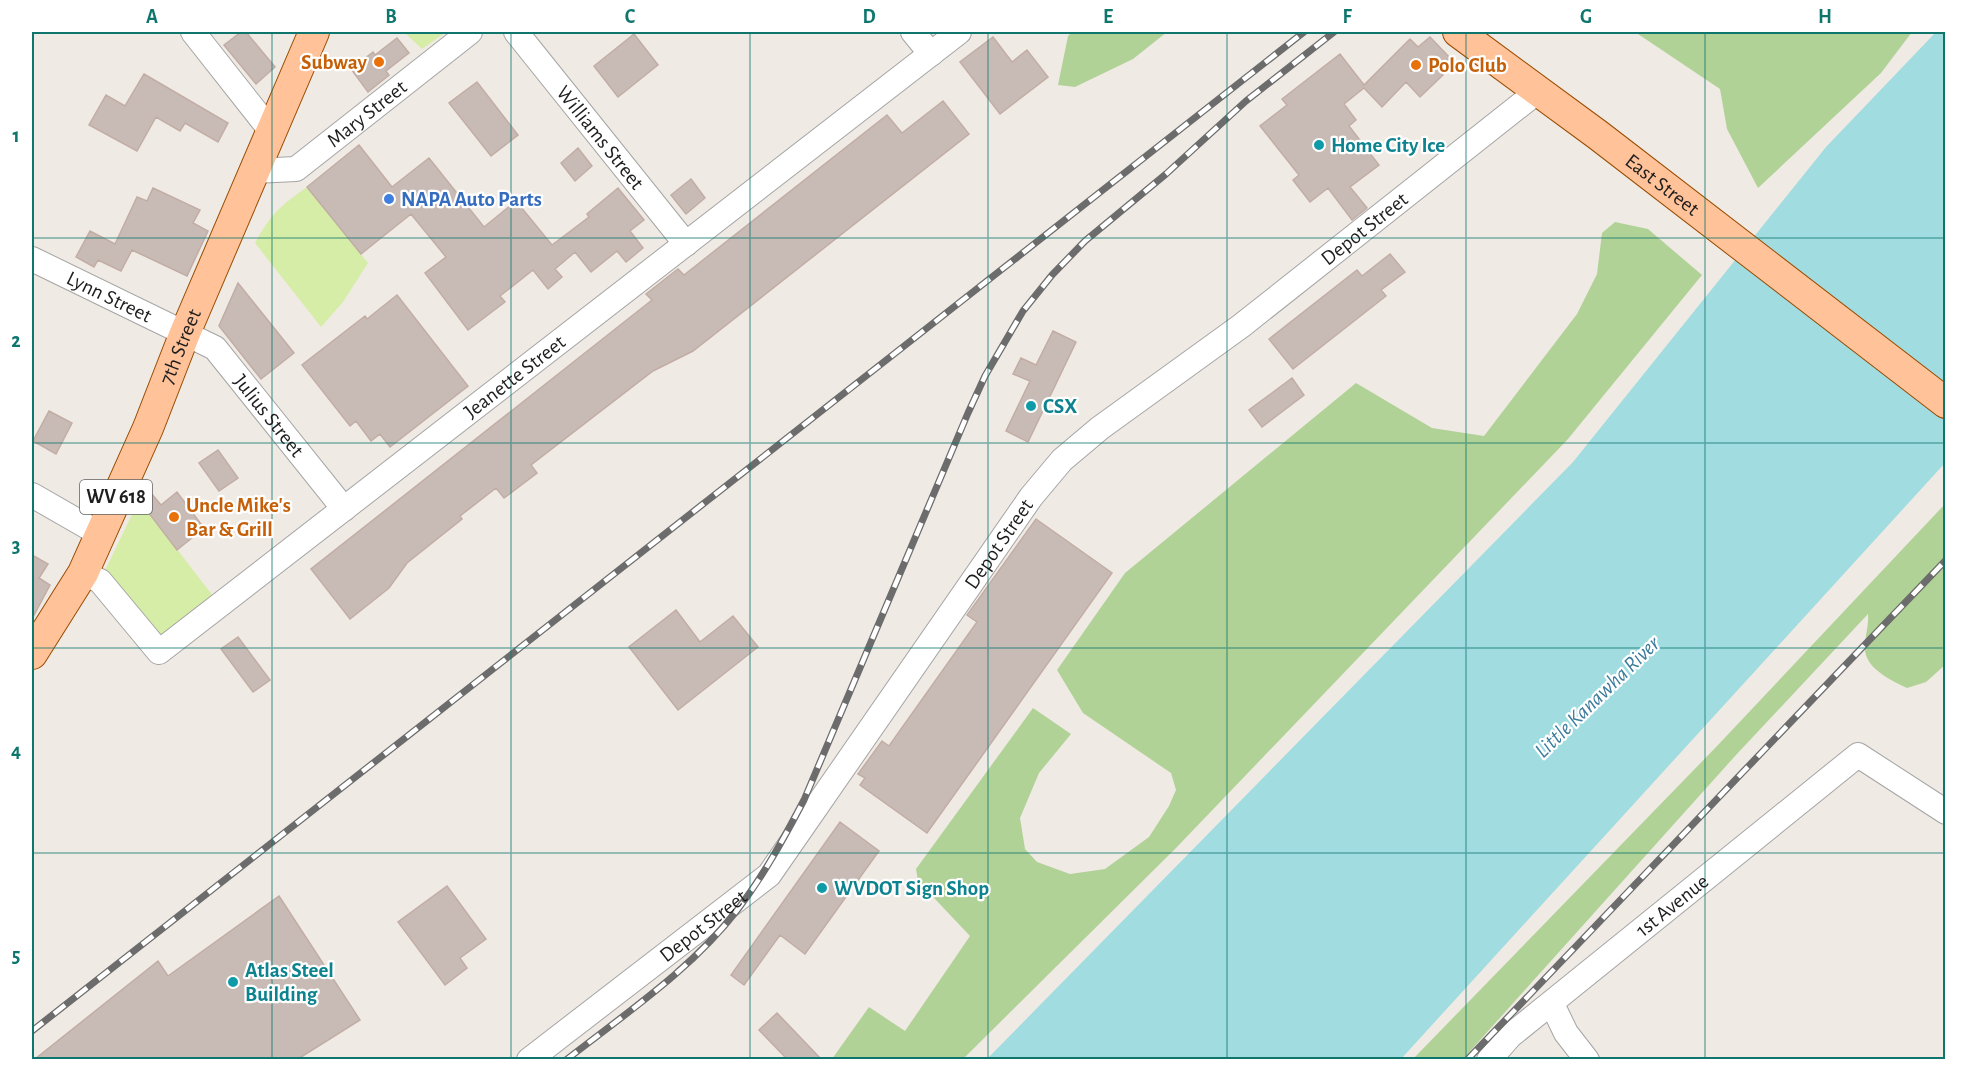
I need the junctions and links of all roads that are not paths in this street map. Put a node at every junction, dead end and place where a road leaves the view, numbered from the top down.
1 (192, 32) edge
2 (314, 32) edge
3 (470, 32) edge
4 (516, 32) edge
5 (913, 32) edge
6 (959, 32) edge
7 (1458, 32) edge
8 (931, 54) junction
9 (1538, 91) junction
10 (271, 131) junction
11 (254, 171) junction
12 (686, 244) junction
13 (32, 259) edge
14 (185, 333) junction
15 (1946, 403) edge
16 (32, 495) edge
17 (344, 509) junction
18 (100, 534) junction
19 (83, 573) junction
20 (32, 654) edge
21 (1946, 812) edge
22 (1552, 1004) junction
23 (529, 1059) edge
24 (1489, 1059) edge
25 (1587, 1059) edge

1 - 10 street
2 - 10 main road, 7th Street / WV 618
3 - 11 street, Mary Street
4 - 12 street, Williams Street
5 - 8 street
6 - 8 street, Jeanette Street
7 - 9 main road, East Street
8 - 12 street, Jeanette Street
9 - 15 main road, East Street
9 - 23 street, Depot Street
10 - 11 main road, 7th Street / WV 618
11 - 14 main road, 7th Street / WV 618
12 - 17 street, Jeanette Street
13 - 14 street, Lynn Street
14 - 17 street, Julius Street
14 - 18 main road, 7th Street / WV 618
16 - 18 street
17 - 19 street, Jeanette Street
18 - 19 main road, 7th Street / WV 618
19 - 20 main road, 7th Street / WV 618
21 - 22 street, 1st Avenue
22 - 24 street, 1st Avenue
22 - 25 street

